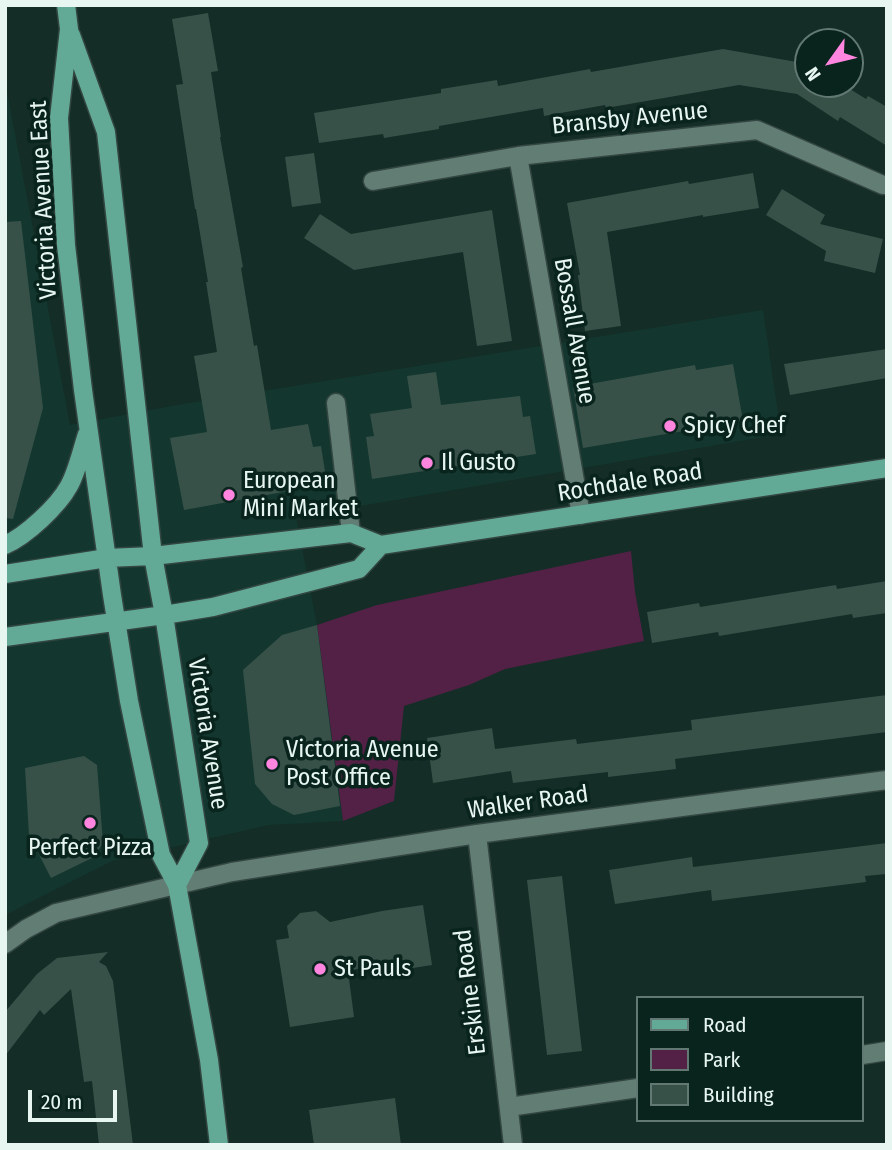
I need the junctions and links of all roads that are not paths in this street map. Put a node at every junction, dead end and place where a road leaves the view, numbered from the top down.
1 (66, 5) edge
2 (69, 29) junction
3 (518, 156) junction
4 (373, 181) dead end
5 (883, 185) dead end
6 (336, 402) dead end
7 (89, 428) junction
8 (887, 468) edge
9 (581, 515) junction
10 (351, 533) junction
11 (5, 545) edge
12 (381, 545) junction
13 (153, 556) junction
14 (107, 558) junction
15 (5, 574) edge
16 (164, 615) junction
17 (116, 621) junction
18 (39, 632) junction
19 (5, 637) edge
20 (5, 644) edge
21 (887, 780) edge
22 (477, 834) junction
23 (177, 885) junction
24 (5, 944) edge
25 (887, 1051) edge
26 (864, 1055) edge
27 (636, 1088) edge
28 (509, 1107) junction
29 (219, 1145) edge
30 (513, 1145) edge

1 - 2 main road
2 - 7 main road, Victoria Avenue East
2 - 13 main road
3 - 4 street, Bransby Avenue
3 - 5 street, Bransby Avenue
3 - 9 street, Bossall Avenue
6 - 10 street
7 - 11 main road
7 - 14 main road, Victoria Avenue East
8 - 9 main road, Rochdale Road
9 - 12 main road, Rochdale Road
10 - 12 main road
10 - 13 main road
12 - 16 main road
13 - 14 main road
13 - 16 main road, Victoria Avenue
14 - 15 main road
14 - 17 main road, Victoria Avenue East
16 - 17 main road
16 - 23 main road, Victoria Avenue
17 - 18 main road
17 - 23 main road
18 - 19 main road
18 - 20 main road
21 - 22 street, Walker Road
22 - 23 street, Walker Road
22 - 28 street, Erskine Road
23 - 24 street, Walker Road
23 - 29 main road
25 - 26 street
27 - 28 street
28 - 30 street, Erskine Road

